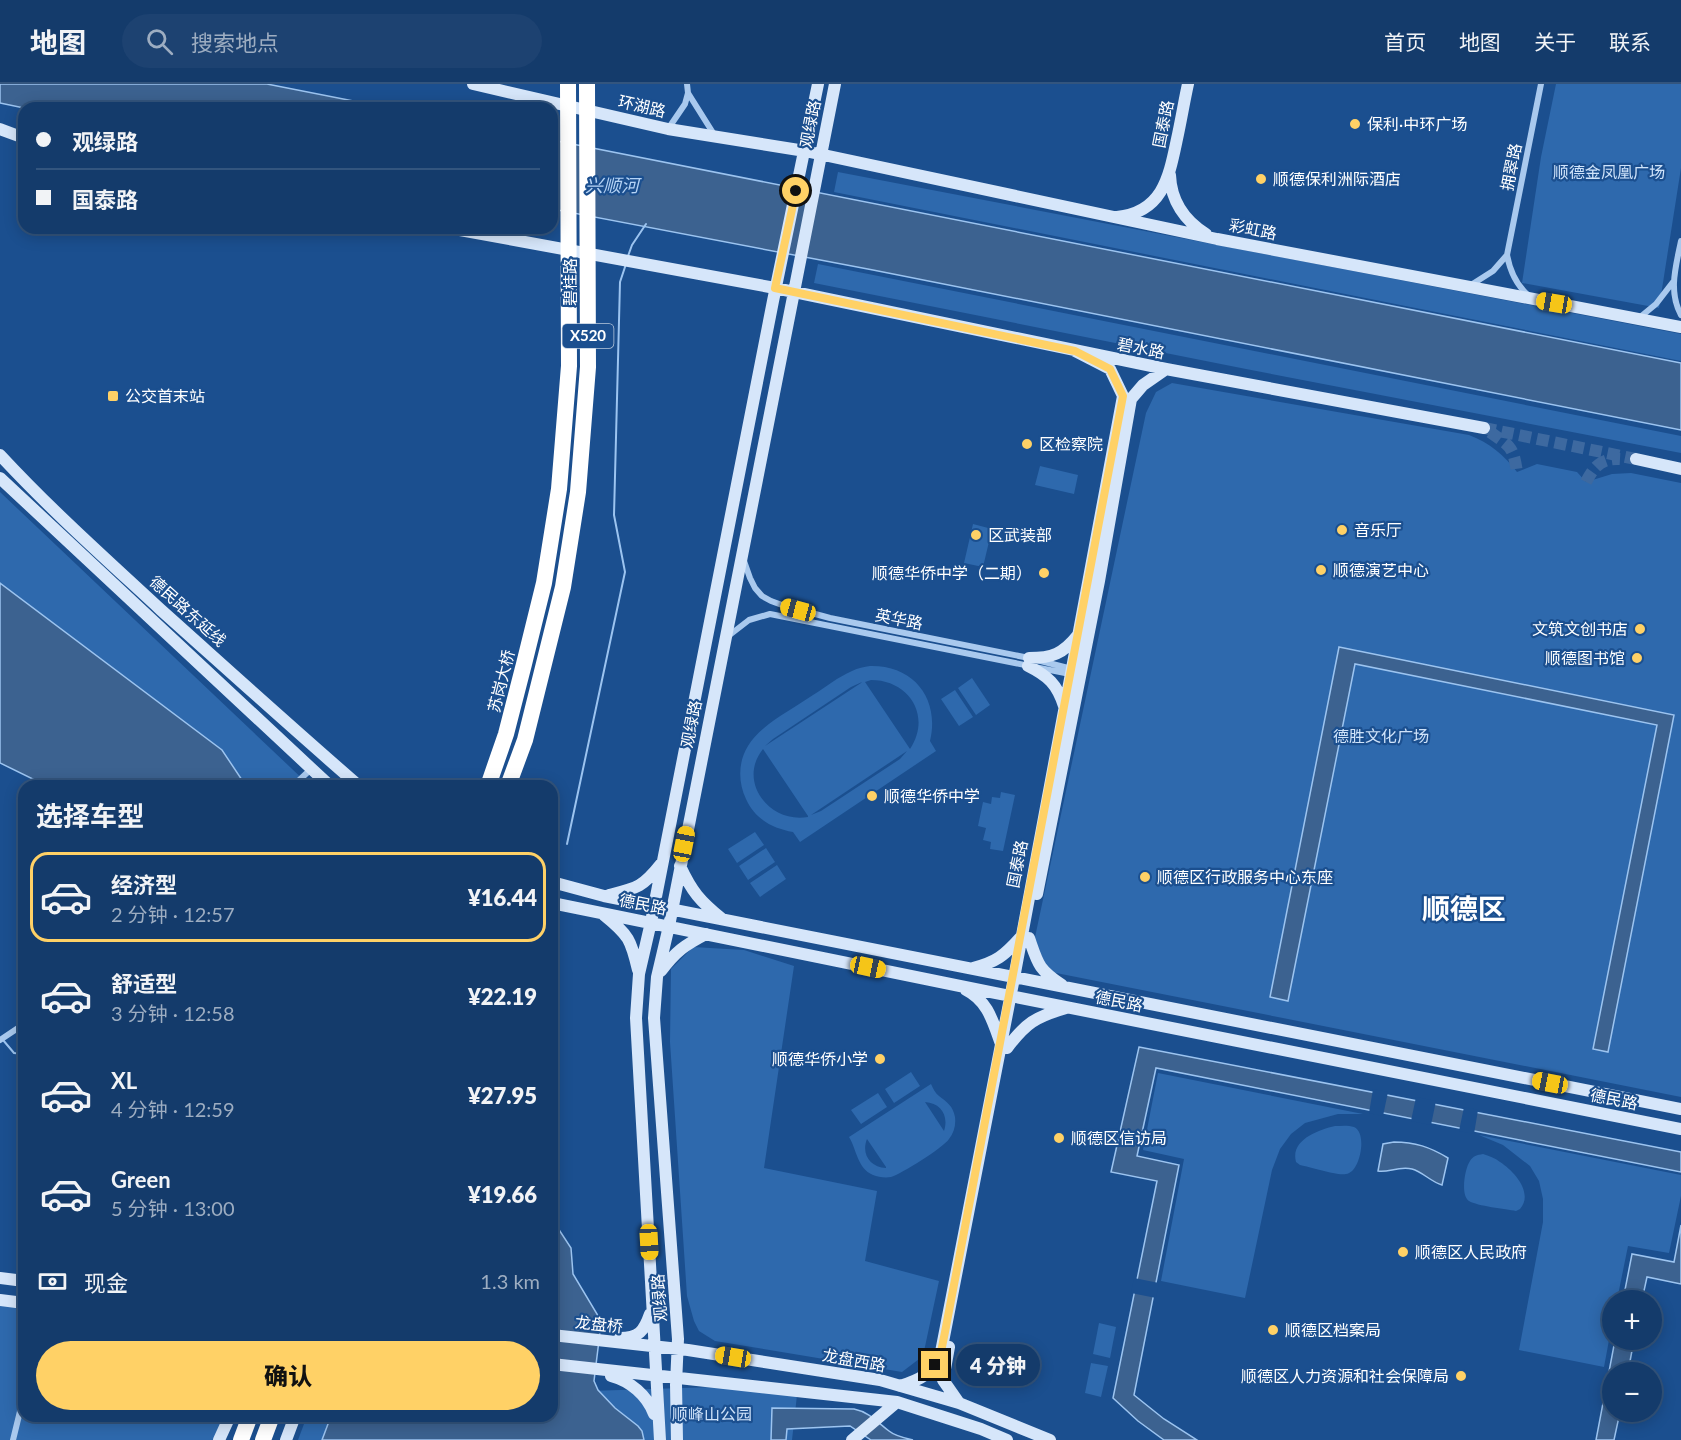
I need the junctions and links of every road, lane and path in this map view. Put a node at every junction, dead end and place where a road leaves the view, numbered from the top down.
1 (473, 84) edge
2 (568, 84) edge
3 (589, 84) edge
4 (687, 84) edge
5 (818, 84) edge
6 (835, 84) edge
7 (1188, 84) edge
8 (1541, 84) edge
9 (688, 93) junction
10 (551, 102) edge
11 (558, 104) edge
12 (0, 129) edge
13 (668, 129) junction
14 (18, 136) edge
15 (715, 136) junction
16 (0, 138) edge
17 (18, 139) edge
18 (805, 151) junction
19 (821, 155) junction
20 (1170, 171) junction
21 (1110, 217) junction
22 (481, 234) edge
23 (1217, 239) junction
24 (1681, 241) edge
25 (1507, 255) junction
26 (1674, 282) junction
27 (1467, 287) junction
28 (775, 288) junction
29 (793, 292) junction
30 (1533, 299) junction
31 (1681, 315) edge
32 (1639, 318) junction
33 (1681, 327) edge
34 (1075, 351) junction
35 (1166, 369) junction
36 (1484, 428) tunnel mouth
37 (0, 455) edge
38 (1636, 459) tunnel mouth
39 (1681, 469) edge
40 (0, 478) edge
41 (742, 552) junction
42 (544, 583) joint
43 (1079, 634) junction
44 (725, 639) junction
45 (1028, 662) junction
46 (1076, 673) junction
47 (1064, 706) junction
48 (310, 770) junction
49 (299, 780) edge
50 (322, 780) edge
51 (352, 780) edge
52 (490, 780) edge
53 (510, 780) edge
54 (662, 863) junction
55 (680, 866) junction
56 (558, 884) edge
57 (604, 896) junction
58 (558, 904) edge
59 (654, 906) junction
60 (672, 910) junction
61 (601, 913) junction
62 (723, 920) junction
63 (651, 922) junction
64 (669, 926) junction
65 (706, 934) junction
66 (1025, 937) junction
67 (969, 969) junction
68 (639, 974) junction
69 (657, 977) junction
70 (1017, 979) junction
71 (960, 986) junction
72 (1068, 989) junction
73 (1014, 997) junction
74 (1069, 1008) junction
75 (18, 1028) edge
76 (0, 1040) edge
77 (1004, 1046) junction
78 (1681, 1109) edge
79 (1681, 1129) edge
80 (0, 1278) edge
81 (18, 1280) edge
82 (0, 1300) edge
83 (18, 1302) edge
84 (652, 1310) junction
85 (558, 1336) edge
86 (592, 1340) junction
87 (649, 1346) junction
88 (678, 1350) junction
89 (558, 1365) edge
90 (574, 1366) junction
91 (656, 1375) junction
92 (676, 1377) junction
93 (900, 1386) junction
94 (897, 1402) junction
95 (959, 1403) junction
96 (18, 1418) edge
97 (227, 1422) edge
98 (248, 1422) edge
99 (270, 1422) edge
100 (291, 1422) edge
101 (658, 1424) junction
102 (287, 1439) edge
103 (12, 1440) edge
104 (219, 1440) edge
105 (241, 1440) edge
106 (263, 1440) edge
107 (660, 1440) edge
108 (677, 1440) edge
109 (852, 1440) edge
110 (1006, 1440) edge
111 (1050, 1440) edge

1 - 10 main road, 环湖路
2 - 42 highway, 碧桂路 / X520
3 - 53 highway, 碧桂路 / X520
4 - 9 street
5 - 18 main road, 观绿路
6 - 19 main road, 观绿路
7 - 20 main road, 国泰路
8 - 25 street, 拥翠路
9 - 13 street
9 - 15 street
11 - 13 main road, 环湖路
12 - 14 main road
13 - 15 main road, 环湖路
15 - 18 main road, 环湖路
16 - 17 main road
18 - 19 main road, 环湖路
18 - 28 main road, 观绿路
19 - 21 main road, 彩虹路
19 - 29 main road, 观绿路
20 - 21 main road, 国泰路
20 - 23 main road, 国泰路
21 - 23 main road, 彩虹路
22 - 28 main road
23 - 27 main road, 彩虹路
24 - 26 street
25 - 27 street
25 - 30 street
26 - 31 street
26 - 32 street
27 - 30 main road, 彩虹路
28 - 29 main road, 碧水路
28 - 54 main road, 观绿路
29 - 34 main road, 碧水路
29 - 41 main road, 观绿路
30 - 32 main road, 彩虹路
32 - 33 main road, 彩虹路
34 - 35 main road, 碧水路
34 - 43 main road, 国泰路
35 - 36 main road, 碧水路
35 - 46 main road, 国泰路
37 - 51 main road, 德民路东延线
38 - 39 main road
40 - 48 main road, 德民路东延线
41 - 44 main road, 观绿路
41 - 45 street, 英华路
42 - 52 highway, 苏岗大桥 / X520
43 - 45 main road
43 - 46 main road, 国泰路
44 - 45 street, 英华路
44 - 55 main road, 观绿路
45 - 46 street, 英华路
45 - 47 main road
46 - 47 main road, 国泰路
46 - 66 main road, 国泰路
47 - 66 main road, 国泰路
48 - 49 street
48 - 50 main road, 德民路东延线
54 - 57 main road
54 - 59 main road, 观绿路
55 - 60 main road, 观绿路
55 - 62 main road
56 - 57 main road
57 - 59 main road
58 - 61 main road, 德民路
59 - 60 main road
59 - 63 main road, 观绿路
60 - 62 main road
60 - 64 main road, 观绿路
61 - 63 main road, 德民路
61 - 68 main road
62 - 67 main road
63 - 64 main road, 德民路
63 - 68 main road, 观绿路
64 - 65 main road, 德民路
64 - 69 main road, 观绿路
65 - 69 main road
65 - 71 main road, 德民路
66 - 67 main road
66 - 70 main road, 国泰路
66 - 72 main road
67 - 70 main road
68 - 84 main road, 观绿路
69 - 88 main road, 观绿路
70 - 72 main road
70 - 73 main road, 国泰路
71 - 73 main road, 德民路
71 - 77 main road
72 - 78 main road
73 - 74 main road, 德民路
73 - 77 main road, 国泰路
74 - 77 main road
74 - 79 main road, 德民路
75 - 76 street
77 - 93 main road, 国泰路
77 - 95 main road, 国泰路
80 - 81 main road
82 - 83 main road
84 - 86 main road
84 - 87 main road, 观绿路
85 - 86 main road, 龙盘桥
86 - 87 main road, 龙盘桥
87 - 88 main road, 龙盘西路
87 - 91 main road, 观绿路
88 - 92 main road, 观绿路
88 - 93 main road, 龙盘西路
89 - 90 main road
90 - 91 main road
90 - 101 main road
91 - 92 main road
91 - 101 main road, 观绿路
92 - 94 main road
92 - 108 main road, 观绿路
93 - 95 main road, 龙盘西路
94 - 109 main road
94 - 110 main road
95 - 111 main road, 龙盘西路
96 - 103 street
97 - 104 main road
98 - 105 highway
99 - 106 highway
100 - 102 main road
101 - 107 main road, 观绿路

